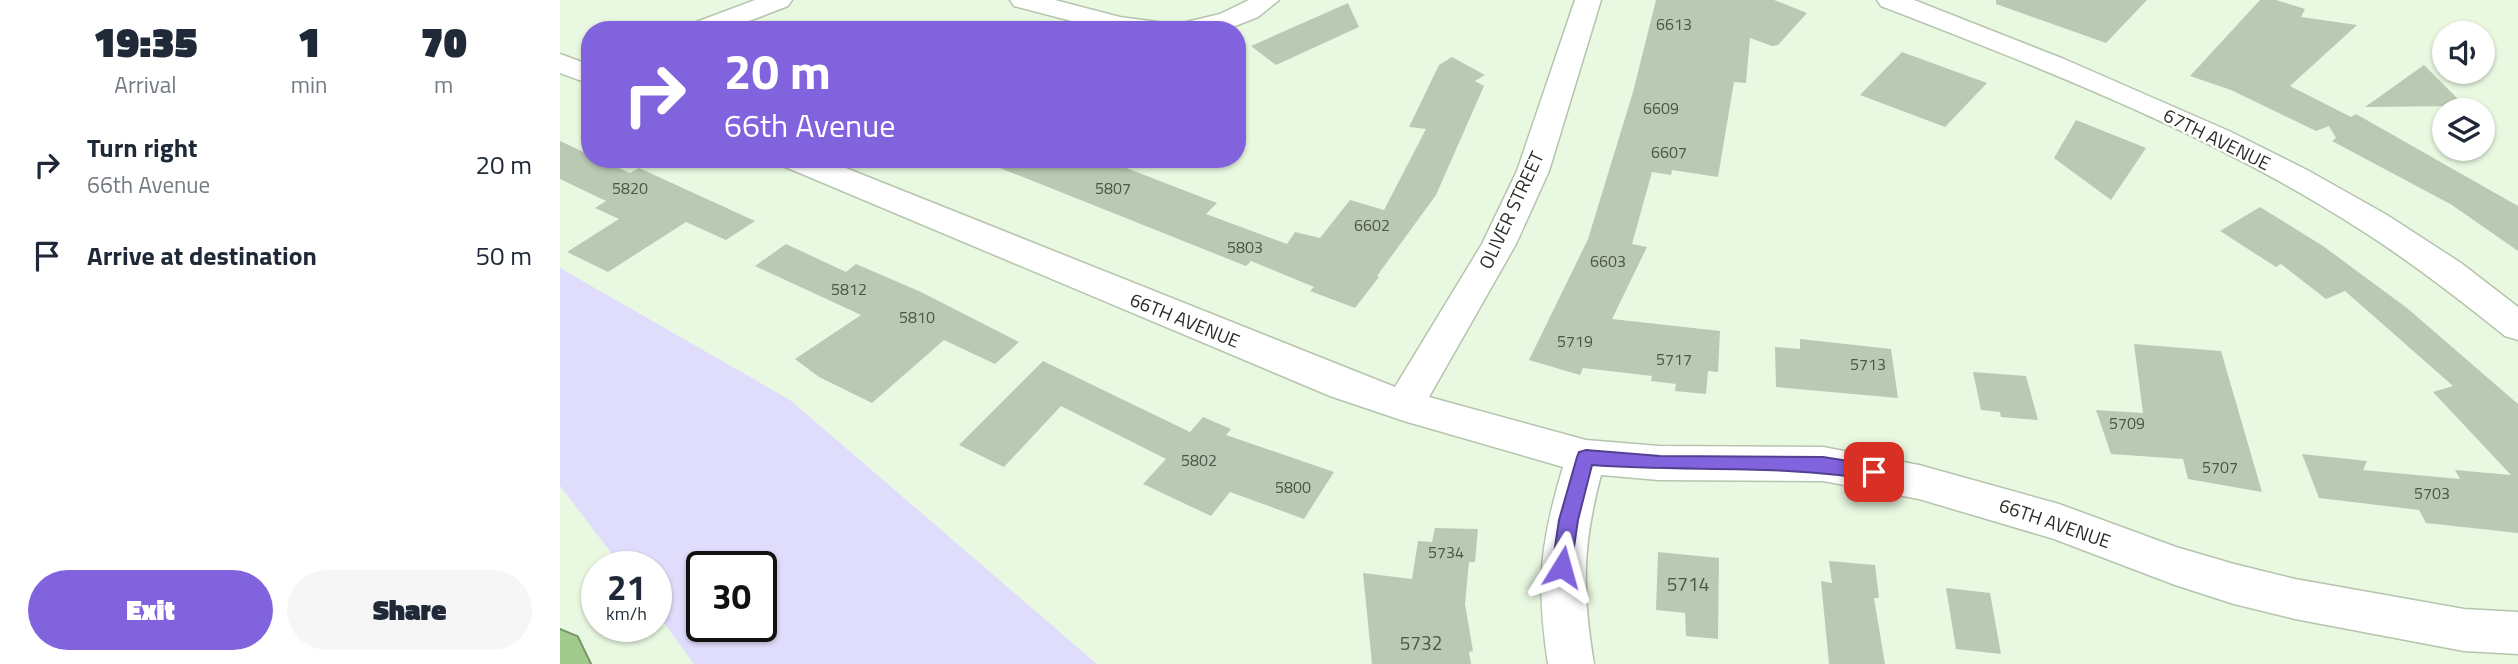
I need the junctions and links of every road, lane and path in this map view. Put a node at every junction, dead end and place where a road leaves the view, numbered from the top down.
1 (779, 0) edge
2 (1023, 0) edge
3 (1266, 0) edge
4 (1588, 0) edge
5 (1889, 0) edge
6 (724, 21) edge
7 (1104, 21) edge
8 (1227, 21) edge
9 (560, 63) edge
10 (581, 71) edge
11 (816, 168) edge
12 (2518, 326) edge
13 (1404, 406) junction
14 (1586, 457) junction
15 (2518, 633) edge
16 (560, 653) edge
17 (565, 664) edge
18 (1571, 664) edge

1 - 6 street
2 - 7 street
3 - 8 street
4 - 13 street, OLIVER STREET
5 - 12 street, 67TH AVENUE
9 - 10 street
11 - 13 street, 66TH AVENUE
13 - 14 street, 66TH AVENUE
14 - 15 street, 66TH AVENUE
14 - 18 street
16 - 17 highway

